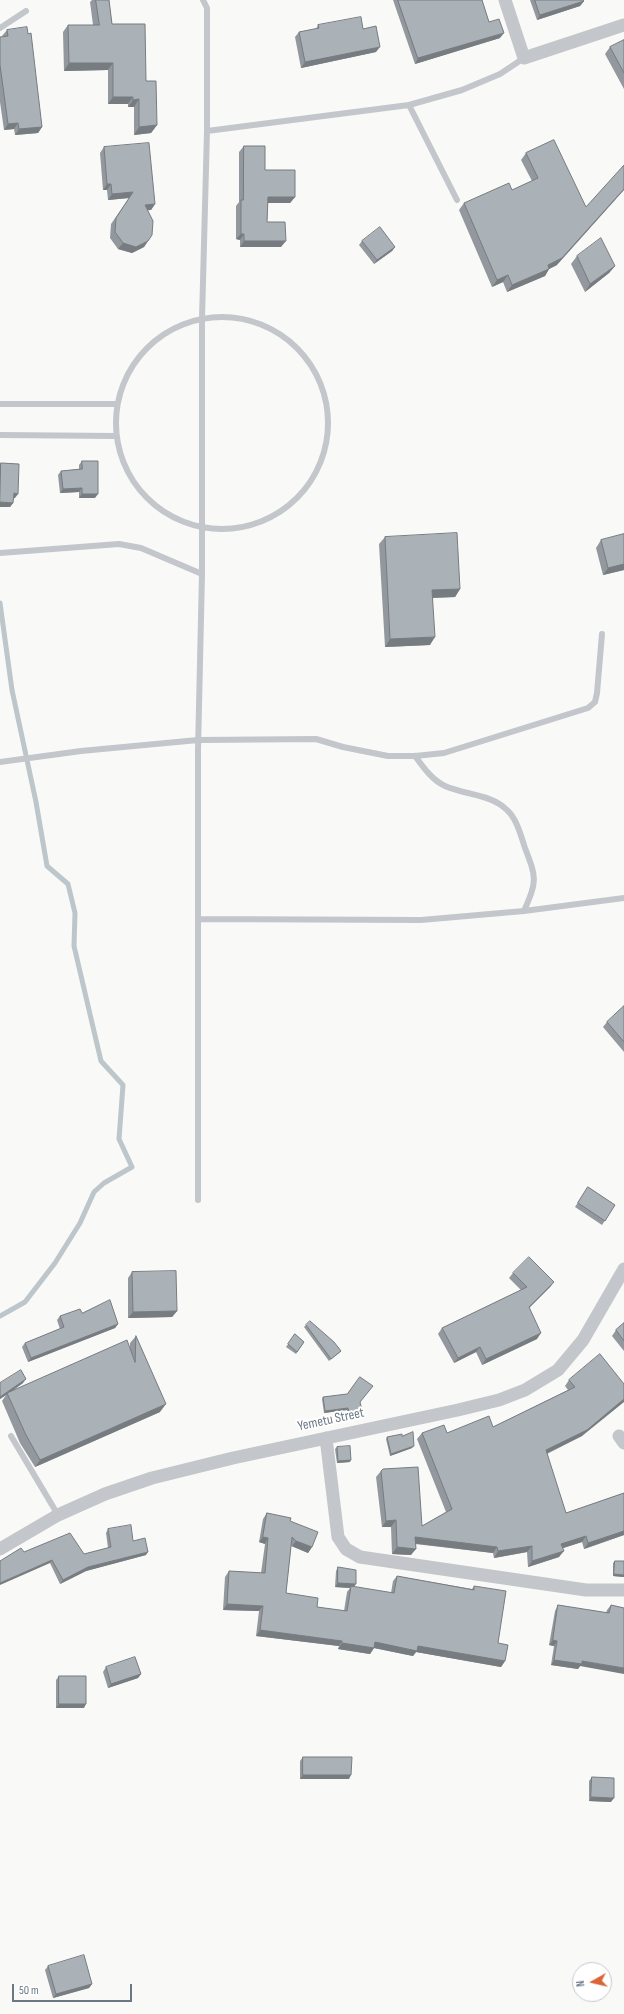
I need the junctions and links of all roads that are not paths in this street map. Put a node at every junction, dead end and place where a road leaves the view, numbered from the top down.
1 (203, 0) edge
2 (505, 0) edge
3 (26, 11) dead end
4 (624, 24) edge
5 (0, 28) edge
6 (524, 58) junction
7 (409, 105) junction
8 (207, 131) junction
9 (457, 200) dead end
10 (202, 319) junction
11 (0, 404) edge
12 (116, 404) junction
13 (0, 435) edge
14 (116, 436) junction
15 (202, 526) junction
16 (0, 553) edge
17 (202, 574) junction
18 (602, 634) dead end
19 (198, 740) junction
20 (415, 756) junction
21 (0, 762) edge
22 (624, 898) edge
23 (524, 911) junction
24 (198, 918) junction
25 (198, 1200) dead end
26 (624, 1269) edge
27 (11, 1436) dead end
28 (326, 1438) junction
29 (58, 1515) junction
30 (0, 1549) edge
31 (624, 1590) edge

1 - 8 lane
2 - 6 street
3 - 5 lane
4 - 6 street
6 - 7 lane
7 - 8 lane
7 - 9 lane
8 - 10 lane
10 - 12 lane
10 - 15 lane
10 - 15 lane
11 - 12 lane
12 - 14 lane
13 - 14 lane
14 - 15 lane
15 - 17 lane
16 - 17 lane
17 - 19 lane
18 - 20 lane
19 - 20 lane
19 - 21 lane
19 - 24 lane
20 - 23 lane
22 - 23 lane
23 - 24 lane
24 - 25 lane
26 - 28 street, Yemetu Street
27 - 29 lane
28 - 29 street, Yemetu Street
28 - 31 street
29 - 30 street, Yemetu Street

